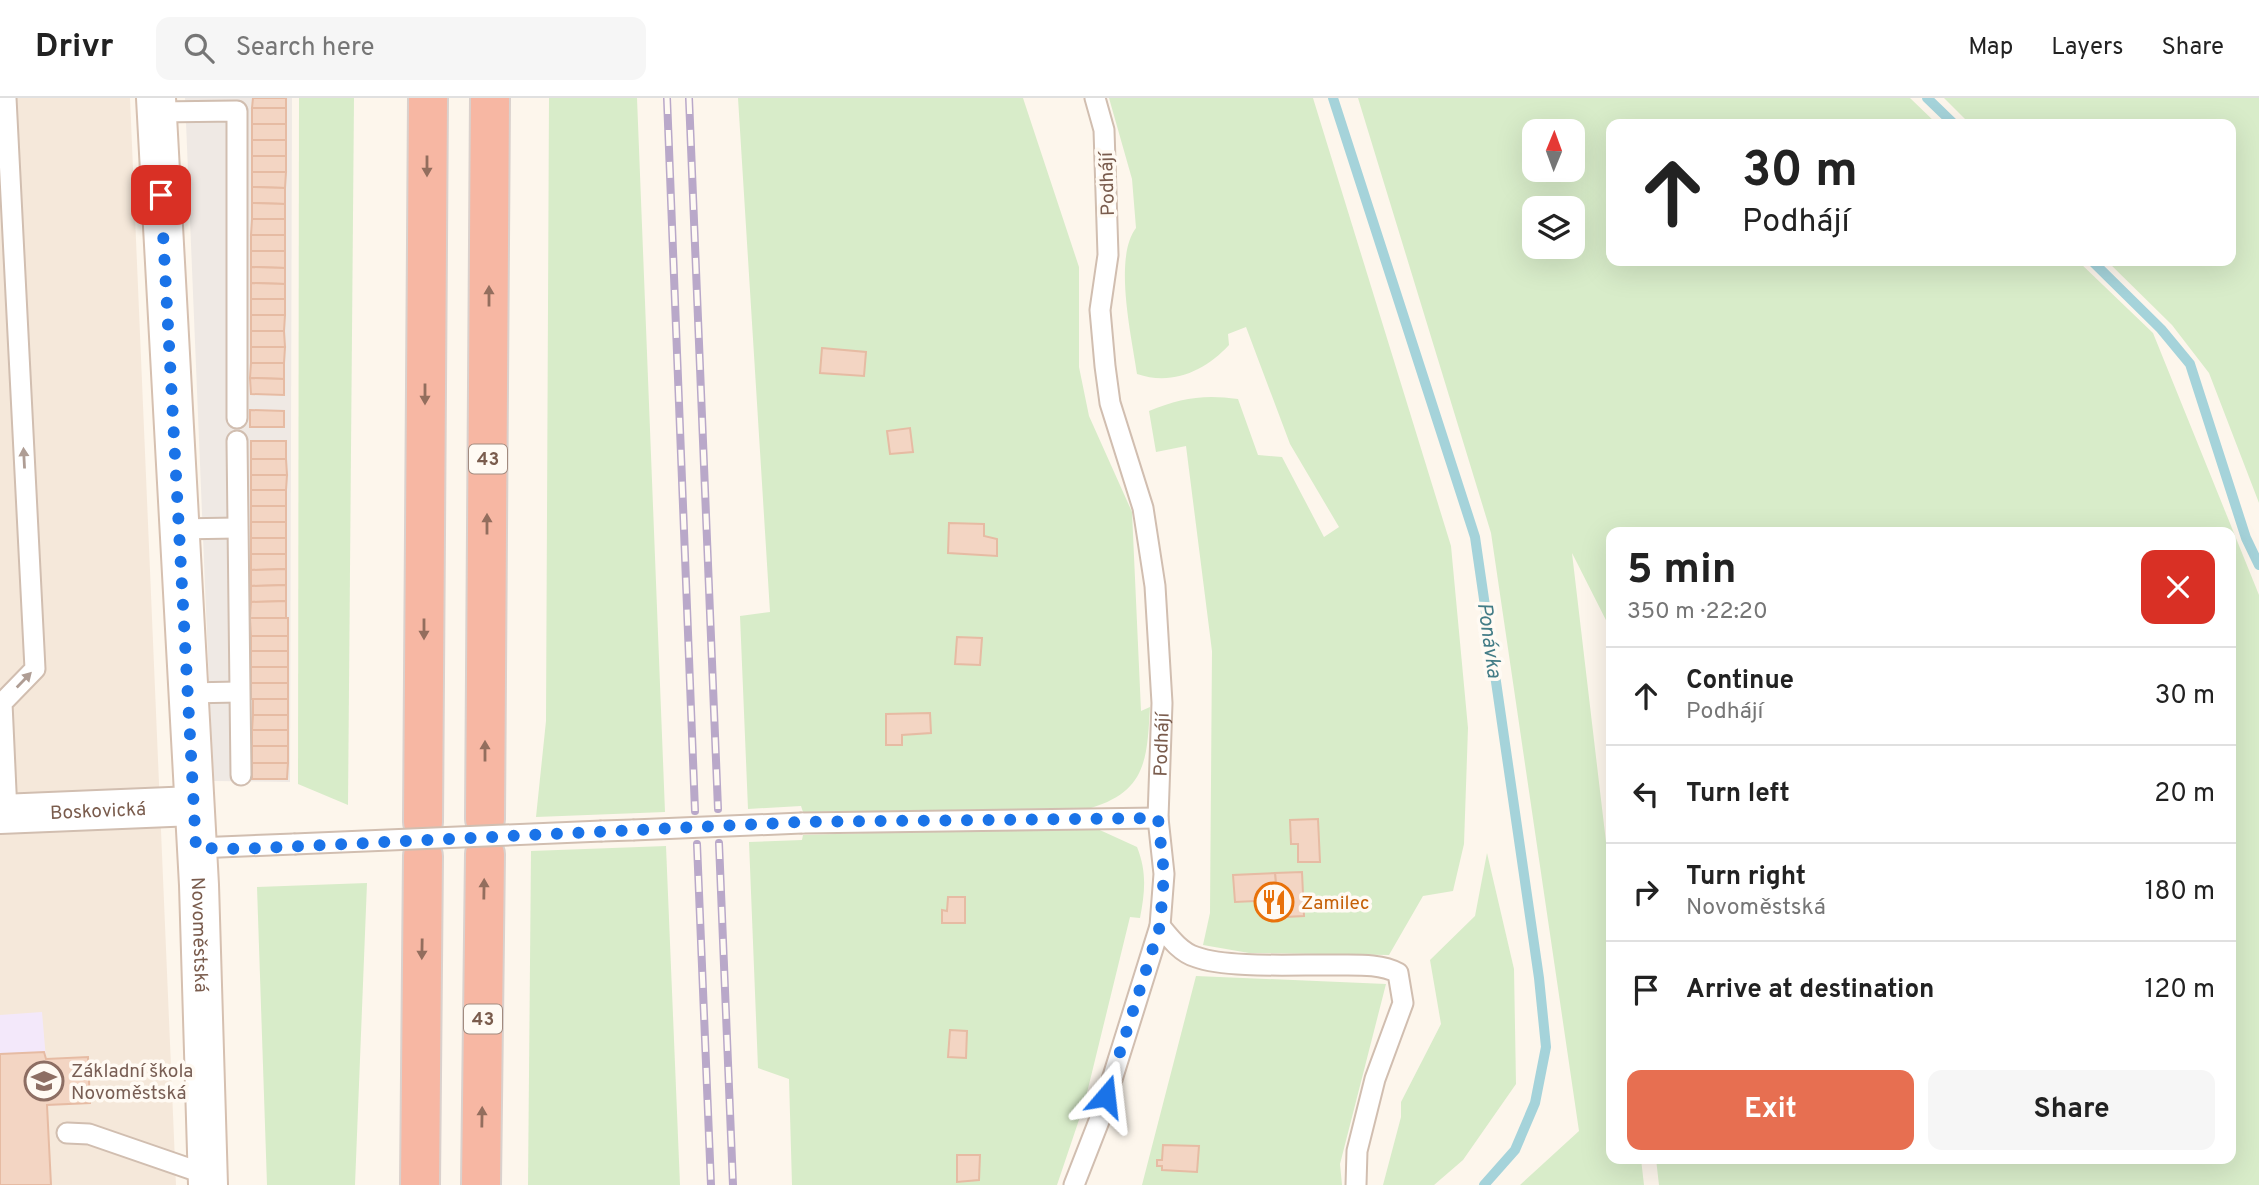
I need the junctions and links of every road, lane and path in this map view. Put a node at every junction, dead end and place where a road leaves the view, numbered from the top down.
1 (6, 98) edge
2 (428, 98) edge
3 (490, 98) edge
4 (1095, 98) edge
5 (156, 105) edge
6 (237, 418) dead end
7 (237, 441) dead end
8 (237, 528) junction
9 (177, 529) junction
10 (239, 692) junction
11 (187, 693) junction
12 (241, 775) dead end
13 (194, 806) junction
14 (4, 814) edge
15 (1158, 818) junction
16 (196, 848) junction
17 (1160, 926) junction
18 (67, 1133) dead end
19 (208, 1180) edge
20 (420, 1185) edge
21 (481, 1185) edge
22 (1074, 1185) edge
23 (1356, 1185) edge

14 -> 1 lane
2 -> 20 highway
21 -> 3 highway, 43
4 - 15 lane, Podhájí
5 - 6 lane
5 - 9 street, Novoměstská
7 - 8 lane
8 - 9 lane
8 - 10 lane
9 - 11 street, Novoměstská
10 - 11 lane
10 - 12 lane
11 - 13 street, Novoměstská
13 - 14 street, Boskovická
13 - 16 street, Novoměstská
15 - 16 lane, bridge
15 - 17 lane, Podhájí
16 - 19 street, Novoměstská
17 - 22 lane, Podhájí
17 - 23 lane
18 - 19 lane

